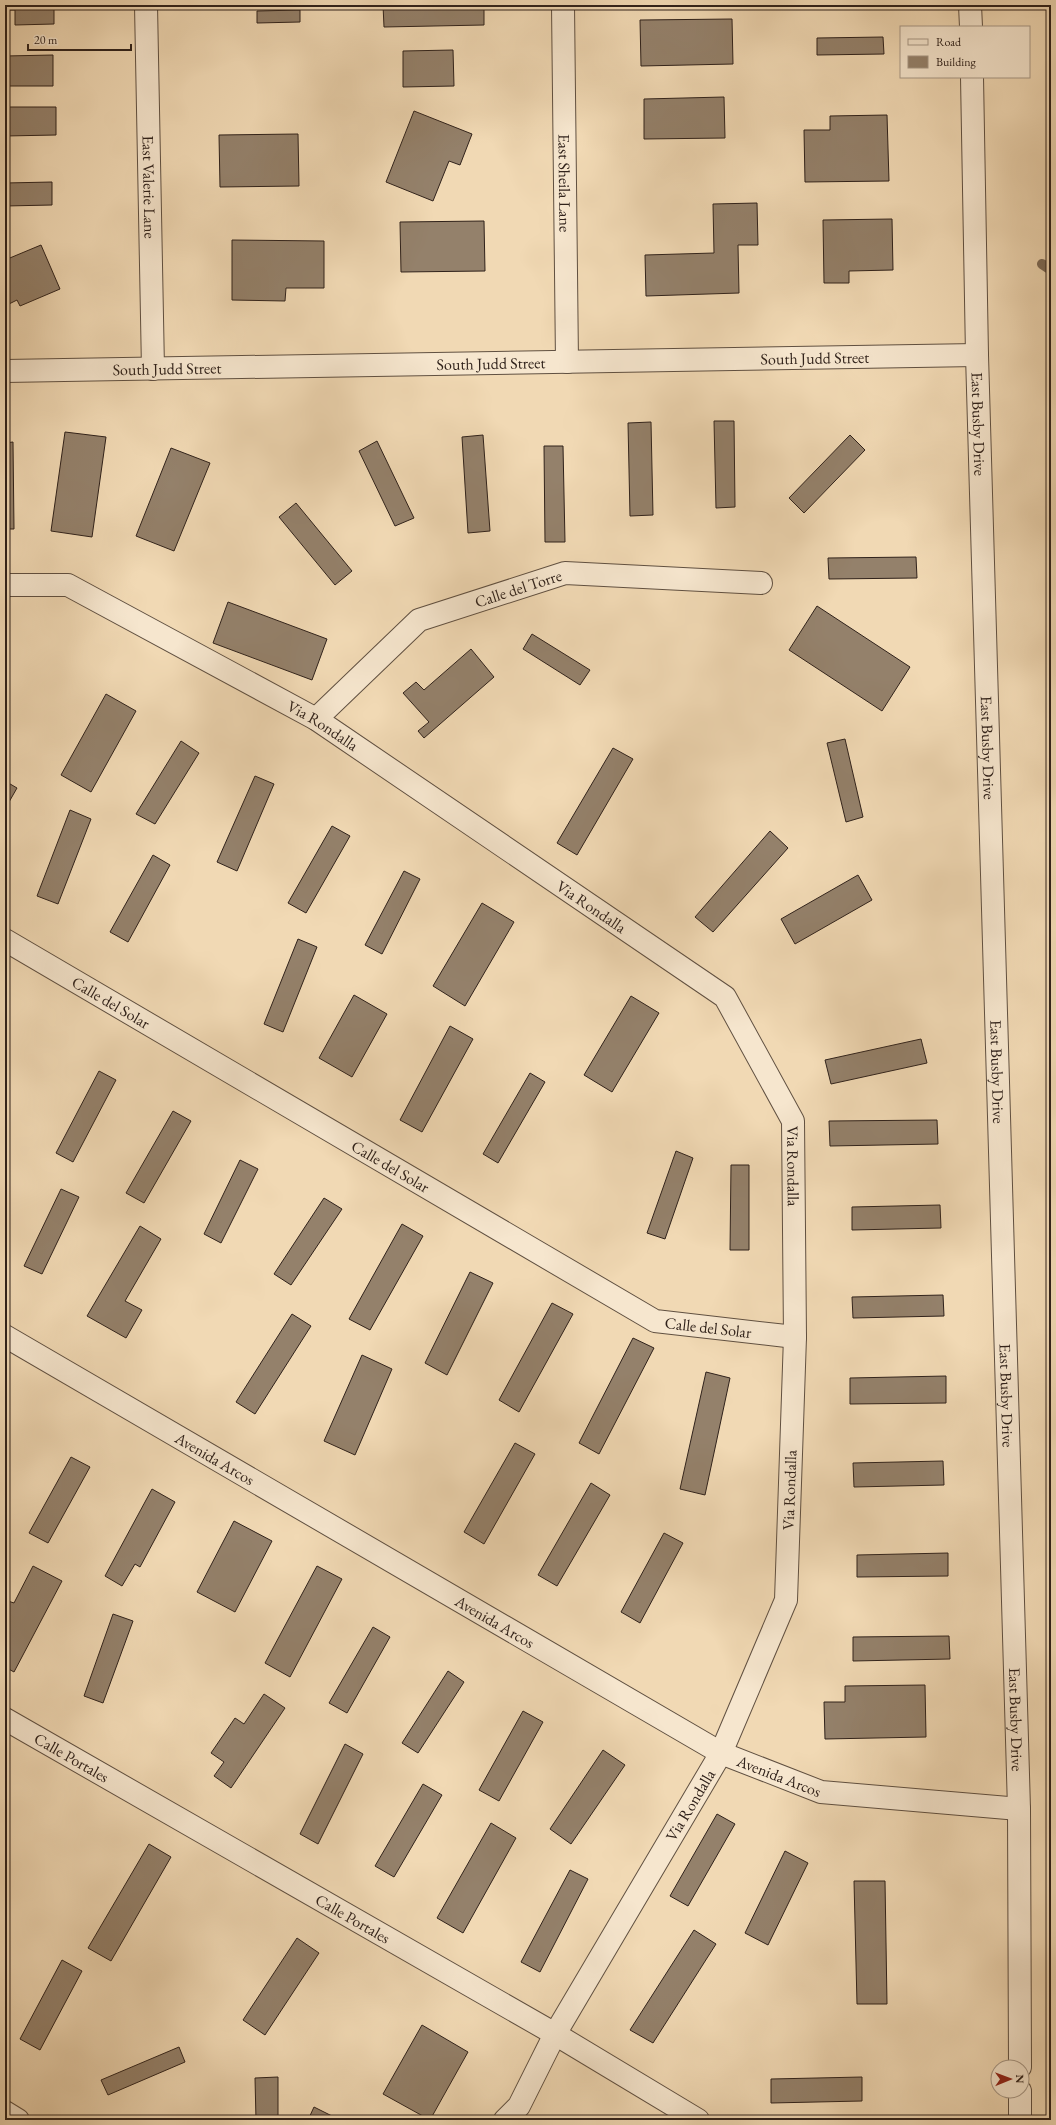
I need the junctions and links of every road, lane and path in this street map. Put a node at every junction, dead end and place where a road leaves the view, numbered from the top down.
1 (146, 5) edge
2 (563, 5) edge
3 (970, 5) edge
4 (971, 26) edge
5 (972, 78) edge
6 (977, 355) junction
7 (567, 362) junction
8 (153, 369) junction
9 (5, 371) edge
10 (761, 583) dead end
11 (5, 585) edge
12 (316, 718) junction
13 (5, 940) edge
14 (5, 1336) edge
15 (795, 1336) junction
16 (5, 1719) edge
17 (721, 1753) junction
18 (1018, 1809) junction
19 (555, 2034) junction
20 (1020, 2059) edge
21 (1020, 2099) edge
22 (5, 2112) edge
23 (18, 2120) edge
24 (505, 2120) edge
25 (698, 2120) edge
26 (1020, 2120) edge

1 - 8 street, East Valerie Lane
2 - 7 street, East Sheila Lane
3 - 4 street
5 - 6 street, East Busby Drive
6 - 7 street, South Judd Street
6 - 18 street, East Busby Drive
7 - 8 street, South Judd Street
8 - 9 street, South Judd Street
10 - 12 street, Calle del Torre
11 - 12 street, Via Rondalla
12 - 15 street, Via Rondalla
13 - 15 street, Calle del Solar
14 - 17 street, Avenida Arcos
15 - 17 street, Via Rondalla
16 - 19 street, Calle Portales
17 - 18 street, Avenida Arcos
17 - 19 street, Via Rondalla
18 - 20 street, East Busby Drive
19 - 24 street, Via Rondalla
19 - 25 street, Calle Portales
21 - 26 street
22 - 23 street

